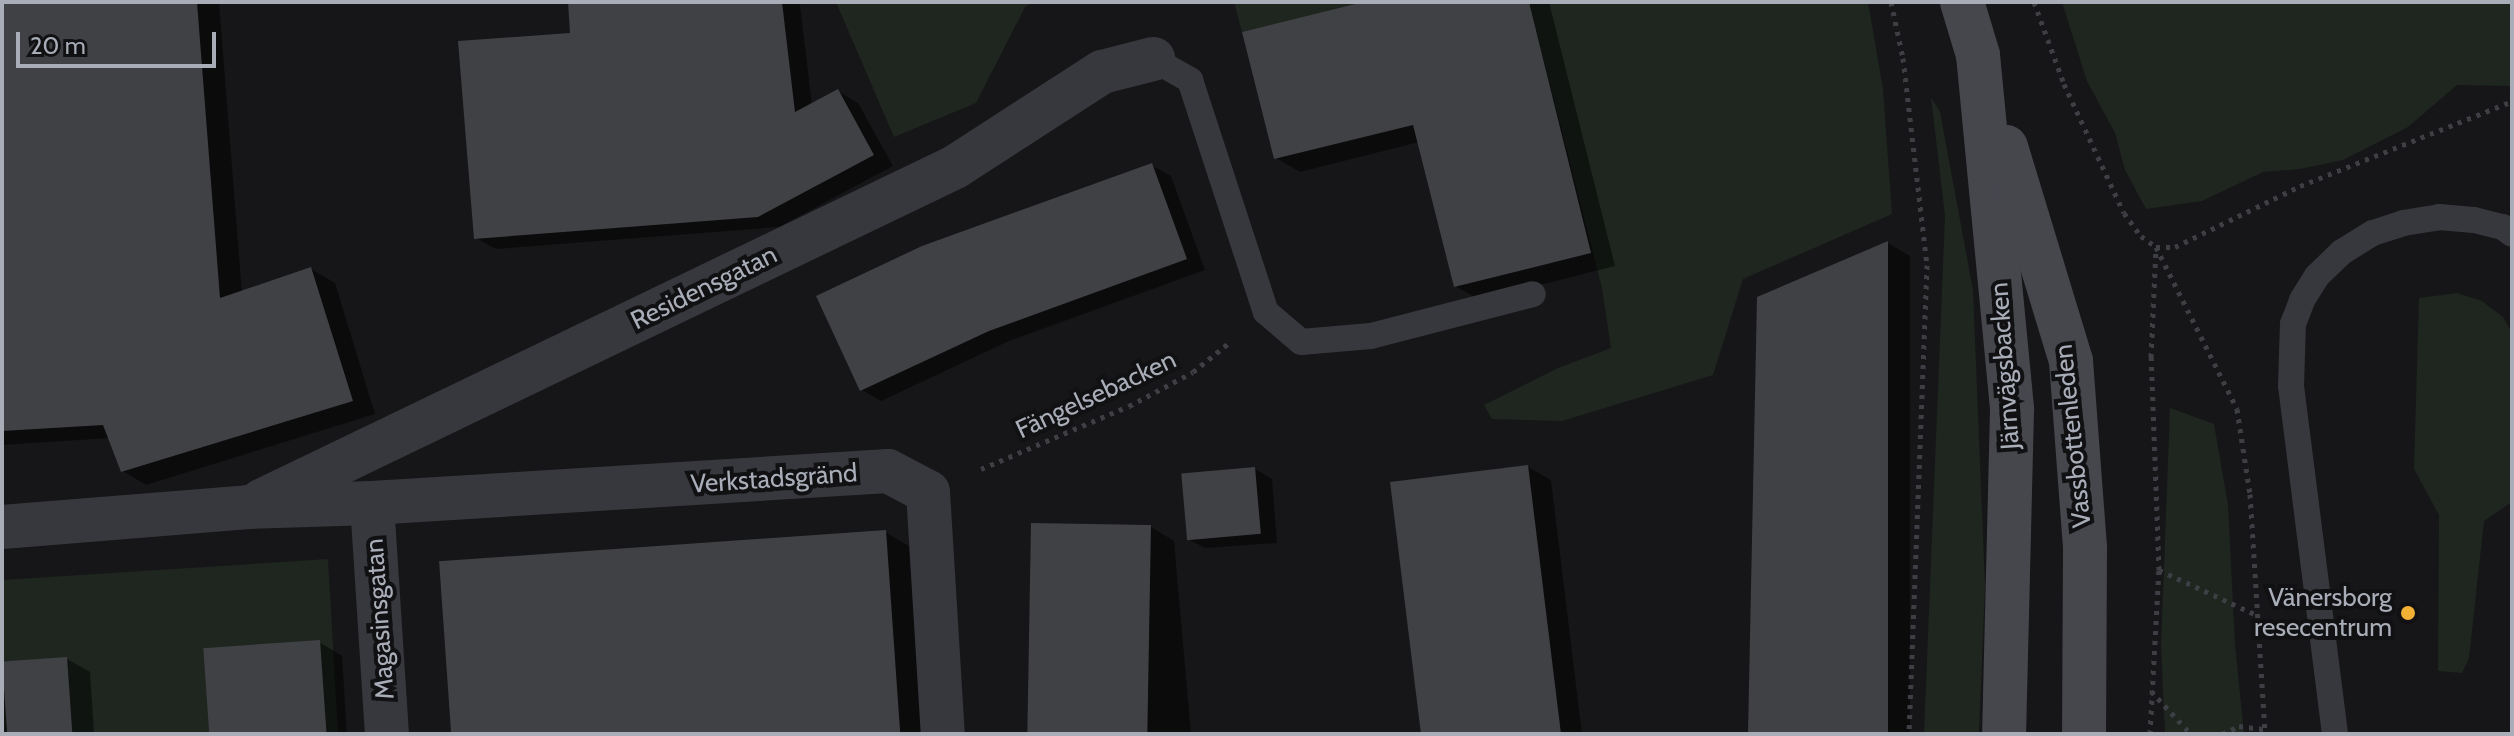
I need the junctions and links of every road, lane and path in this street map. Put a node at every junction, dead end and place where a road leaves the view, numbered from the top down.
1 (1891, 2) edge
2 (1962, 2) edge
3 (2034, 2) edge
4 (1978, 55) junction
5 (1153, 59) joint
6 (2512, 101) edge
7 (2512, 234) edge
8 (2156, 247) junction
9 (1533, 294) dead end
10 (1266, 312) junction
11 (2151, 355) junction
12 (2150, 367) dead end
13 (928, 492) junction
14 (372, 503) junction
15 (248, 507) junction
16 (2, 527) edge
17 (2159, 570) junction
18 (2259, 616) junction
19 (2150, 690) junction
20 (2265, 732) edge
21 (387, 734) edge
22 (943, 734) edge
23 (1909, 734) edge
24 (2004, 734) edge
25 (2084, 734) edge
26 (2150, 734) edge
27 (2191, 734) edge
28 (2222, 734) edge
29 (2335, 734) edge

1 - 23 path
2 - 4 main road, Järnvägsbacken
3 - 8 path
4 - 24 main road, Järnvägsbacken
4 - 25 main road, Vassbottenleden
5 - 10 lane
5 - 15 street, Residensgatan
6 - 8 path
7 - 29 lane
8 - 11 path
8 - 18 path
9 - 10 lane
10 - 13 path, Fängelsebacken
11 - 12 path
11 - 17 path
13 - 14 street, Verkstadsgränd
13 - 22 street
14 - 15 street, Residensgatan
14 - 21 street, Magasinsgatan
15 - 16 street, Residensgatan
17 - 18 path
17 - 19 path
18 - 20 path
19 - 26 path
19 - 27 path
20 - 28 path

